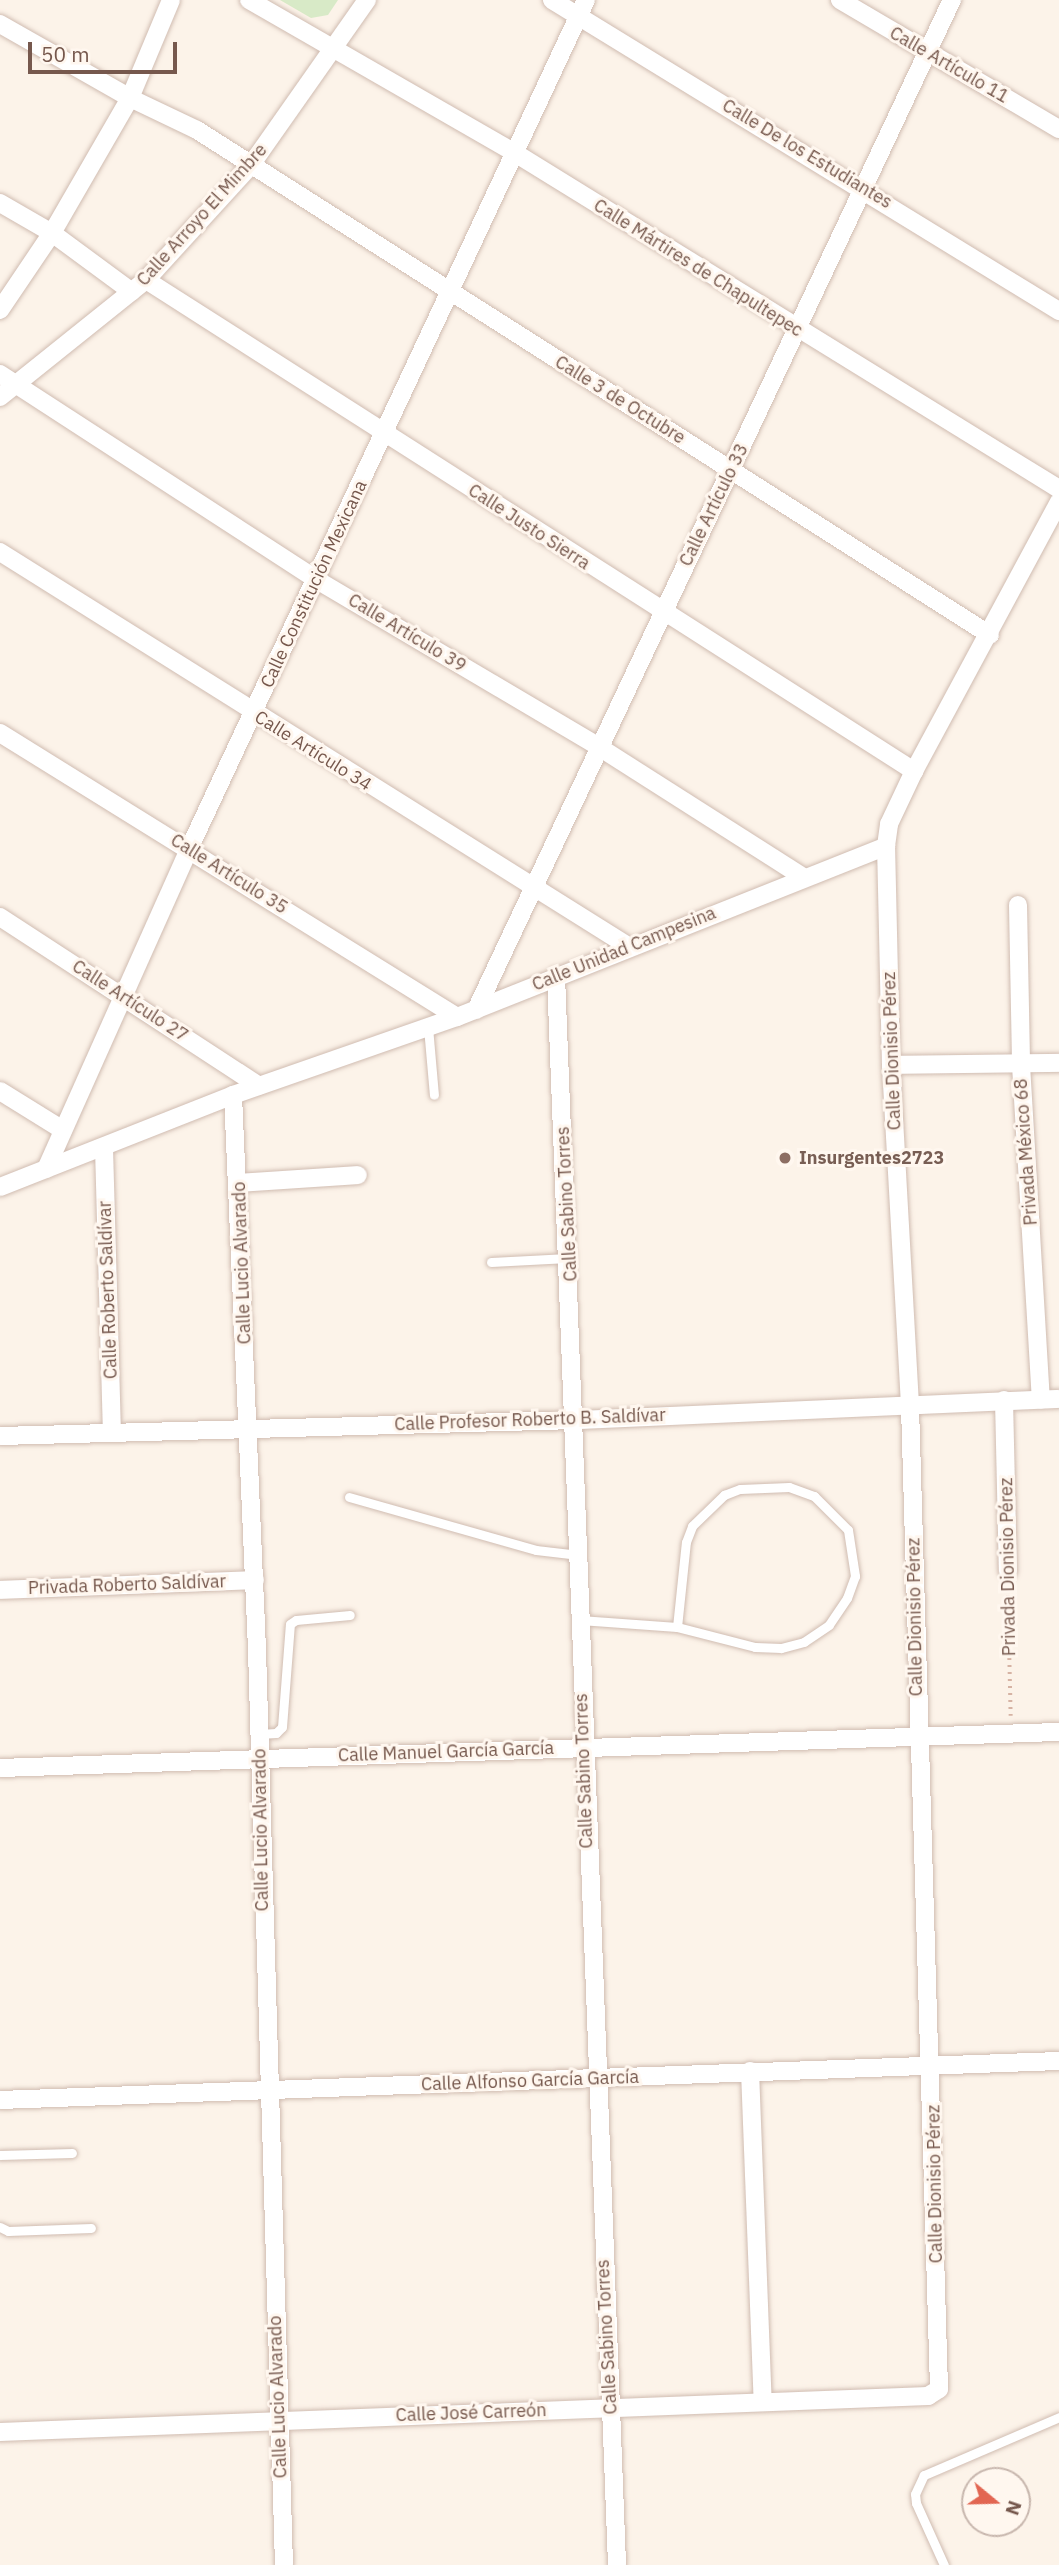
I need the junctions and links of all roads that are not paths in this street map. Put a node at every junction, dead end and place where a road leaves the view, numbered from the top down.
1 (171, 0) edge
2 (249, 0) edge
3 (367, 0) edge
4 (552, 0) edge
5 (840, 0) edge
6 (952, 0) edge
7 (582, 8) edge
8 (0, 24) edge
9 (336, 47) junction
10 (926, 53) junction
11 (130, 98) junction
12 (1059, 129) edge
13 (515, 153) junction
14 (251, 165) junction
15 (865, 188) junction
16 (0, 203) edge
17 (52, 233) junction
18 (146, 280) junction
19 (132, 292) junction
20 (450, 293) junction
21 (0, 310) edge
22 (1059, 311) edge
23 (797, 330) junction
24 (0, 374) edge
25 (15, 386) junction
26 (0, 397) edge
27 (385, 434) junction
28 (731, 470) junction
29 (1059, 489) edge
30 (1059, 502) edge
31 (0, 552) edge
32 (317, 580) junction
33 (662, 613) junction
34 (990, 635) junction
35 (253, 714) junction
36 (0, 733) edge
37 (599, 747) junction
38 (914, 771) junction
39 (886, 846) junction
40 (189, 849) junction
41 (803, 877) junction
42 (533, 887) junction
43 (1018, 905) dead end
44 (0, 917) edge
45 (628, 946) junction
46 (556, 976) junction
47 (122, 995) junction
48 (476, 1010) junction
49 (457, 1017) junction
50 (428, 1027) junction
51 (1059, 1063) edge
52 (891, 1065) junction
53 (1021, 1065) junction
54 (259, 1086) junction
55 (0, 1091) edge
56 (233, 1095) junction
57 (434, 1095) dead end
58 (63, 1130) junction
59 (104, 1148) junction
60 (46, 1169) junction
61 (358, 1175) dead end
62 (240, 1183) junction
63 (0, 1187) edge
64 (569, 1258) junction
65 (491, 1262) dead end
66 (1050, 1399) edge
67 (1004, 1400) junction
68 (910, 1405) junction
69 (577, 1420) junction
70 (248, 1426) junction
71 (112, 1432) junction
72 (0, 1436) edge
73 (349, 1497) dead end
74 (579, 1555) junction
75 (1008, 1572) road end
76 (254, 1580) junction
77 (0, 1590) edge
78 (350, 1615) dead end
79 (580, 1620) junction
80 (677, 1627) junction
81 (1059, 1732) edge
82 (259, 1734) junction
83 (918, 1737) junction
84 (582, 1749) junction
85 (260, 1758) junction
86 (0, 1769) edge
87 (1059, 2061) edge
88 (932, 2065) junction
89 (750, 2071) junction
90 (595, 2080) junction
91 (267, 2090) junction
92 (0, 2100) edge
93 (72, 2153) dead end
94 (0, 2155) edge
95 (0, 2227) edge
96 (91, 2228) dead end
97 (939, 2389) joint
98 (763, 2402) junction
99 (610, 2409) junction
100 (1059, 2417) edge
101 (278, 2419) junction
102 (0, 2432) edge
103 (284, 2565) edge
104 (617, 2565) edge
105 (944, 2565) edge

1 - 11 street
2 - 9 street, Calle Mártires de Chapultepec
3 - 9 street, Calle Arroyo El Mimbre
4 - 7 street, Calle De los Estudiantes
5 - 10 street, Calle Artículo 11
6 - 10 street, Calle Artículo 33
7 - 13 street, Calle Constitución Mexicana
7 - 15 street, Calle De los Estudiantes
8 - 11 street
9 - 13 street, Calle Mártires de Chapultepec
9 - 14 street, Calle Arroyo El Mimbre
10 - 12 street, Calle Artículo 11
10 - 15 street, Calle Artículo 33
11 - 14 street, Calle 3 de Octubre
11 - 17 street
13 - 20 street, Calle Constitución Mexicana
13 - 23 street, Calle Mártires de Chapultepec
14 - 18 street, Calle Arroyo El Mimbre
14 - 20 street, Calle 3 de Octubre
15 - 22 street, Calle De los Estudiantes
15 - 23 street, Calle Artículo 33
16 - 17 street
17 - 19 street
17 - 21 street
18 - 19 street, Calle Arroyo El Mimbre
18 - 27 street, Calle Justo Sierra
19 - 25 street, Calle Arroyo El Mimbre
20 - 27 street, Calle Constitución Mexicana
20 - 28 street, Calle 3 de Octubre
23 - 28 street, Calle Artículo 33
23 - 29 street, Calle Mártires de Chapultepec
24 - 25 street, Calle Artículo 39
25 - 26 street, Calle Arroyo El Mimbre
25 - 32 street, Calle Artículo 39
27 - 32 street, Calle Constitución Mexicana
27 - 33 street, Calle Justo Sierra
28 - 33 street, Calle Artículo 33
28 - 34 street, Calle 3 de Octubre
30 - 34 street
31 - 35 street, Calle Artículo 34
32 - 35 street, Calle Constitución Mexicana
32 - 37 street, Calle Artículo 39
33 - 37 street, Calle Artículo 33
33 - 38 street, Calle Justo Sierra
34 - 38 street
35 - 40 street, Calle Constitución Mexicana
35 - 42 street, Calle Artículo 34
36 - 40 street, Calle Artículo 35
37 - 41 street, Calle Artículo 39
37 - 42 street, Calle Artículo 33
38 - 39 street
39 - 41 street, Calle Unidad Campesina
39 - 52 street, Calle Dionisio Pérez
40 - 47 street, Calle Constitución Mexicana
40 - 49 street, Calle Artículo 35
41 - 45 street, Calle Unidad Campesina
42 - 45 street, Calle Artículo 34
42 - 48 street, Calle Artículo 33
43 - 53 street, Privada México 68
44 - 47 street, Calle Artículo 27
45 - 46 street, Calle Unidad Campesina
46 - 48 street, Calle Unidad Campesina
46 - 64 street, Calle Sabino Torres
47 - 54 street, Calle Artículo 27
47 - 58 street, Calle Constitución Mexicana
48 - 49 street, Calle Unidad Campesina
49 - 50 street, Calle Unidad Campesina
50 - 54 street, Calle Unidad Campesina
50 - 57 lane
51 - 53 street
52 - 53 street
52 - 68 street, Calle Dionisio Pérez
53 - 66 street, Privada México 68
54 - 56 street, Calle Unidad Campesina
55 - 58 street
56 - 59 street, Calle Unidad Campesina
56 - 62 street, Calle Lucio Alvarado
58 - 60 street, Calle Constitución Mexicana
59 - 60 street, Calle Unidad Campesina
59 - 71 street, Calle Roberto Saldívar
60 - 63 street, Calle Unidad Campesina
61 - 62 street
62 - 70 street, Calle Lucio Alvarado
64 - 65 lane
64 - 69 street, Calle Sabino Torres
66 - 67 street, Calle Profesor Roberto B. Saldívar
67 - 68 street, Calle Profesor Roberto B. Saldívar
67 - 75 street, Privada Dionisio Pérez
68 - 69 street, Calle Profesor Roberto B. Saldívar
68 - 83 street, Calle Dionisio Pérez
69 - 70 street, Calle Profesor Roberto B. Saldívar
69 - 74 street, Calle Sabino Torres
70 - 71 street, Calle Profesor Roberto B. Saldívar
70 - 76 street, Calle Lucio Alvarado
71 - 72 street, Calle Profesor Roberto B. Saldívar
73 - 74 lane
74 - 79 street, Calle Sabino Torres
76 - 77 street, Privada Roberto Saldívar
76 - 82 street, Calle Lucio Alvarado
78 - 82 lane
79 - 80 lane
79 - 84 street, Calle Sabino Torres
80 - 80 lane
81 - 83 street, Calle Manuel García García
82 - 85 street, Calle Lucio Alvarado
83 - 84 street, Calle Manuel García García
83 - 88 street, Calle Dionisio Pérez
84 - 85 street, Calle Manuel García García
84 - 90 street, Calle Sabino Torres
85 - 86 street, Calle Manuel García García
85 - 91 street, Calle Lucio Alvarado
87 - 88 street, Calle Alfonso García García
88 - 89 street, Calle Alfonso García García
88 - 97 street, Calle Dionisio Pérez
89 - 90 street, Calle Alfonso García García
89 - 98 street
90 - 91 street, Calle Alfonso García García
90 - 99 street, Calle Sabino Torres
91 - 92 street, Calle Alfonso García García
91 - 101 street, Calle Lucio Alvarado
93 - 94 lane
95 - 96 lane
97 - 98 street, Calle José Carreón
98 - 99 street, Calle José Carreón
99 - 101 street, Calle José Carreón
99 - 104 street, Calle Sabino Torres
100 - 105 lane
101 - 102 street, Calle José Carreón
101 - 103 street, Calle Lucio Alvarado

